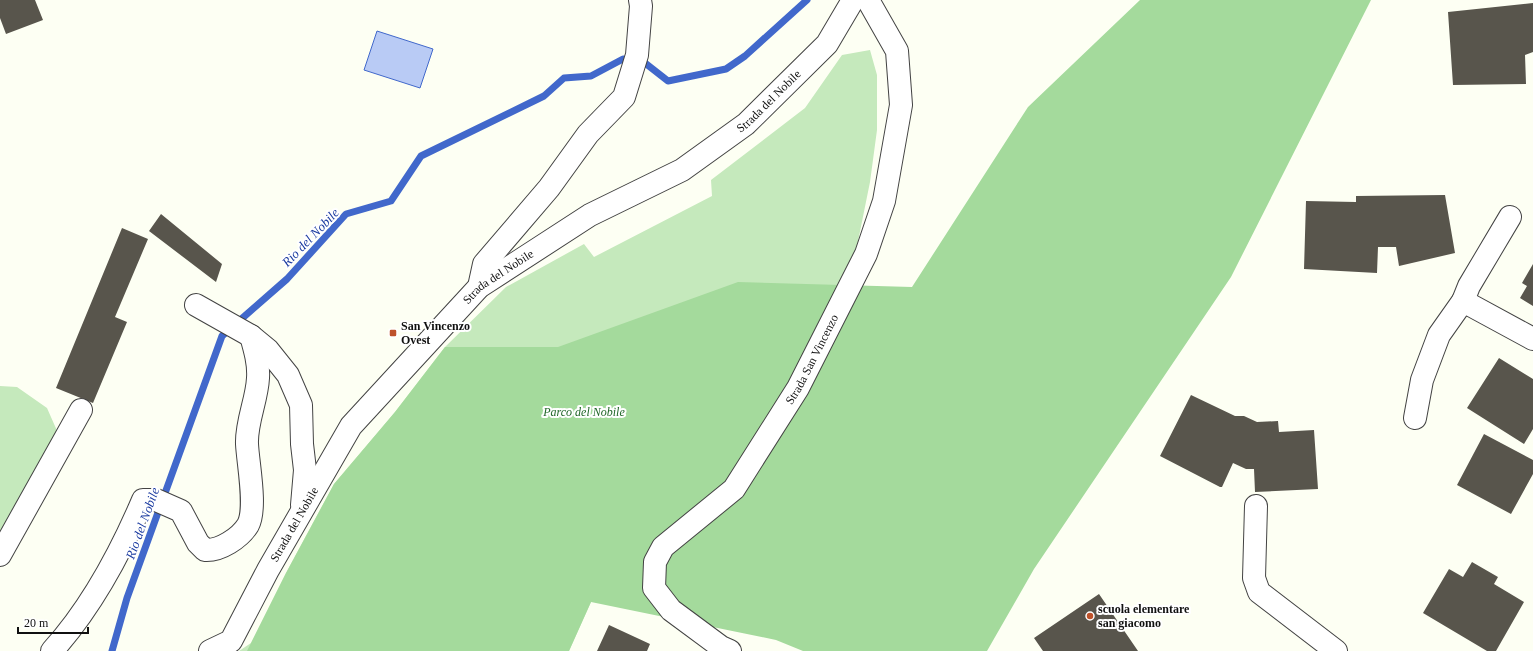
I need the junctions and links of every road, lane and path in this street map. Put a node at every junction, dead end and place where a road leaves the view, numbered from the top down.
1 (640, 0) edge
2 (853, 0) edge
3 (868, 0) edge
4 (1510, 217) dead end
5 (479, 287) junction
6 (1463, 301) junction
7 (196, 305) dead end
8 (239, 329) junction
9 (1533, 339) edge
10 (81, 410) dead end
11 (1415, 418) dead end
12 (1256, 506) dead end
13 (301, 512) junction
14 (0, 555) edge
15 (52, 651) edge
16 (210, 651) edge
17 (730, 651) edge
18 (1336, 651) edge

1 - 5 street
2 - 5 street, Strada del Nobile
3 - 17 street, Strada San Vincenzo
4 - 6 street
5 - 13 street, Strada del Nobile
6 - 9 street
6 - 11 street
7 - 8 street
8 - 13 street
8 - 15 street
10 - 14 street
12 - 18 street
13 - 16 street, Strada del Nobile

